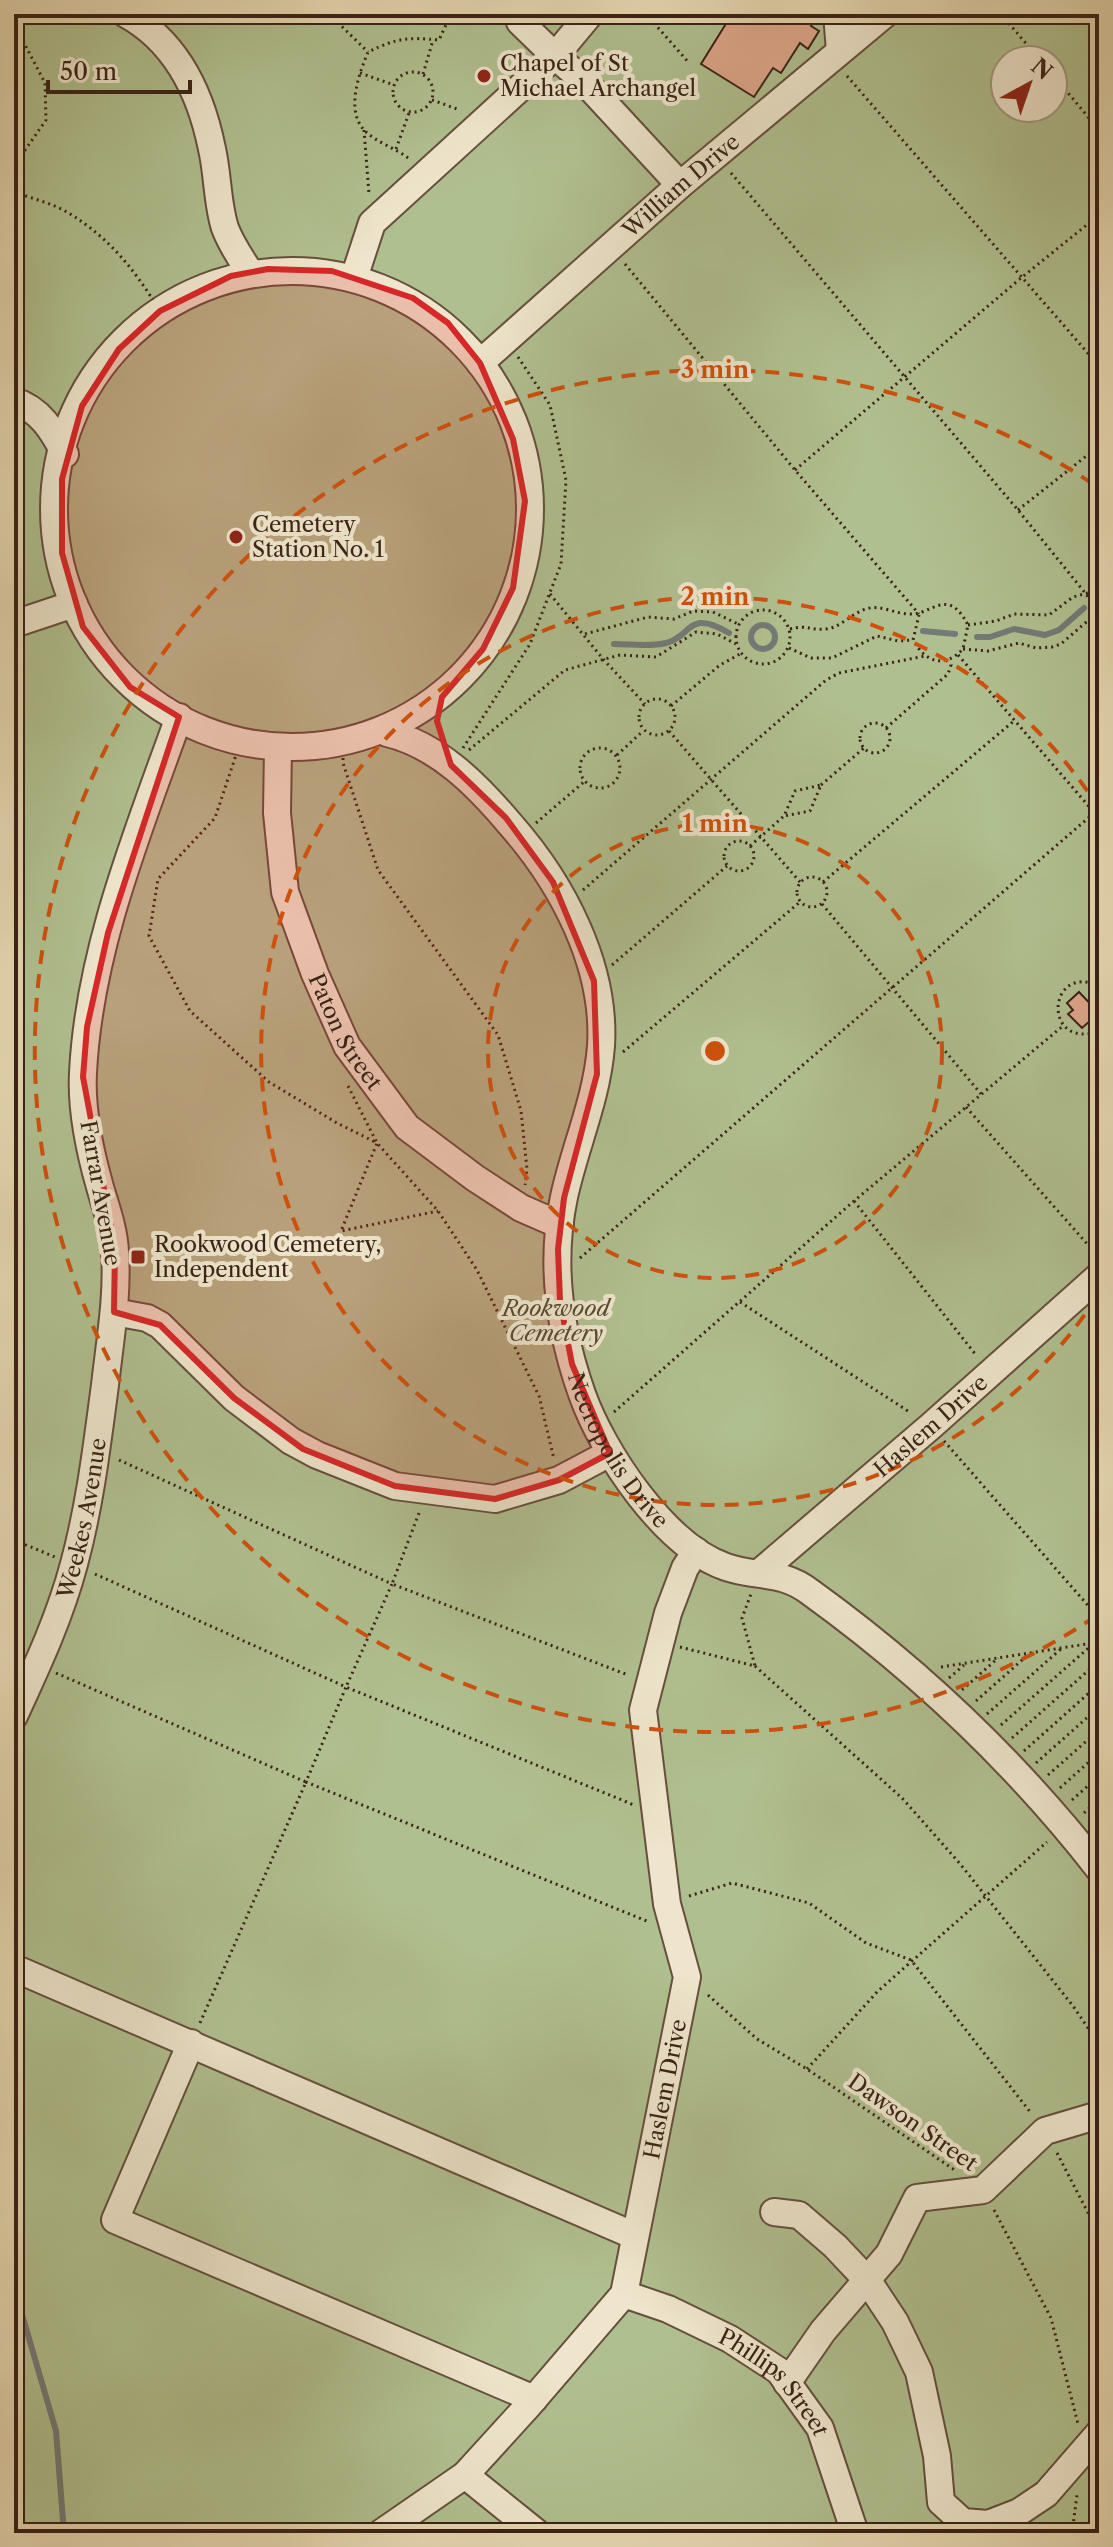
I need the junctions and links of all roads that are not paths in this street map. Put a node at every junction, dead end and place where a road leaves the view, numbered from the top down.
1 (126, 14) edge
2 (517, 14) edge
3 (590, 14) edge
4 (837, 14) edge
5 (885, 14) edge
6 (836, 54) junction
7 (555, 56) junction
8 (680, 185) junction
9 (249, 271) junction
10 (355, 275) junction
11 (480, 363) junction
12 (14, 401) edge
13 (65, 454) junction
14 (74, 604) junction
15 (14, 624) edge
16 (442, 697) junction
17 (179, 717) junction
18 (387, 733) junction
19 (278, 747) junction
20 (451, 765) junction
21 (560, 1225) junction
22 (1099, 1276) edge
23 (114, 1312) junction
24 (610, 1453) junction
25 (696, 1551) junction
26 (759, 1573) junction
27 (14, 1716) edge
28 (1099, 1869) edge
29 (14, 1968) edge
30 (191, 2043) junction
31 (1099, 2115) edge
32 (774, 2212) dead end
33 (635, 2236) junction
34 (868, 2281) junction
35 (624, 2294) junction
36 (787, 2383) junction
37 (534, 2399) junction
38 (1091, 2440) edge
39 (465, 2475) junction
40 (381, 2533) edge
41 (537, 2533) edge
42 (855, 2533) edge

1 - 9 street
2 - 7 street
3 - 7 street
4 - 6 street
5 - 6 street, William Drive
6 - 8 street, William Drive
7 - 8 street
7 - 10 street
8 - 11 street, William Drive
9 - 10 street
9 - 13 street
10 - 11 street
11 - 16 street
12 - 13 street
13 - 14 street
14 - 15 street
14 - 17 street
16 - 18 street
16 - 20 street, Necropolis Drive
17 - 19 street
17 - 23 street, Farrar Avenue
18 - 19 street
18 - 20 street, Necropolis Drive
19 - 21 street, Paton Street
20 - 21 street, Necropolis Drive
21 - 24 street, Necropolis Drive
22 - 26 street, Haslem Drive
23 - 24 street
23 - 27 street, Weekes Avenue
24 - 25 street, Necropolis Drive
25 - 26 street, Necropolis Drive
25 - 33 street, Haslem Drive
26 - 28 street, Necropolis Drive
29 - 30 street
30 - 33 street
30 - 37 street
31 - 34 street
32 - 34 street
33 - 35 street, Haslem Drive
34 - 36 street
34 - 38 street
35 - 36 street, Phillips Street
35 - 37 street, Haslem Drive
36 - 42 street, Phillips Street
37 - 39 street, Haslem Drive
39 - 40 street, Haslem Drive
39 - 41 street

